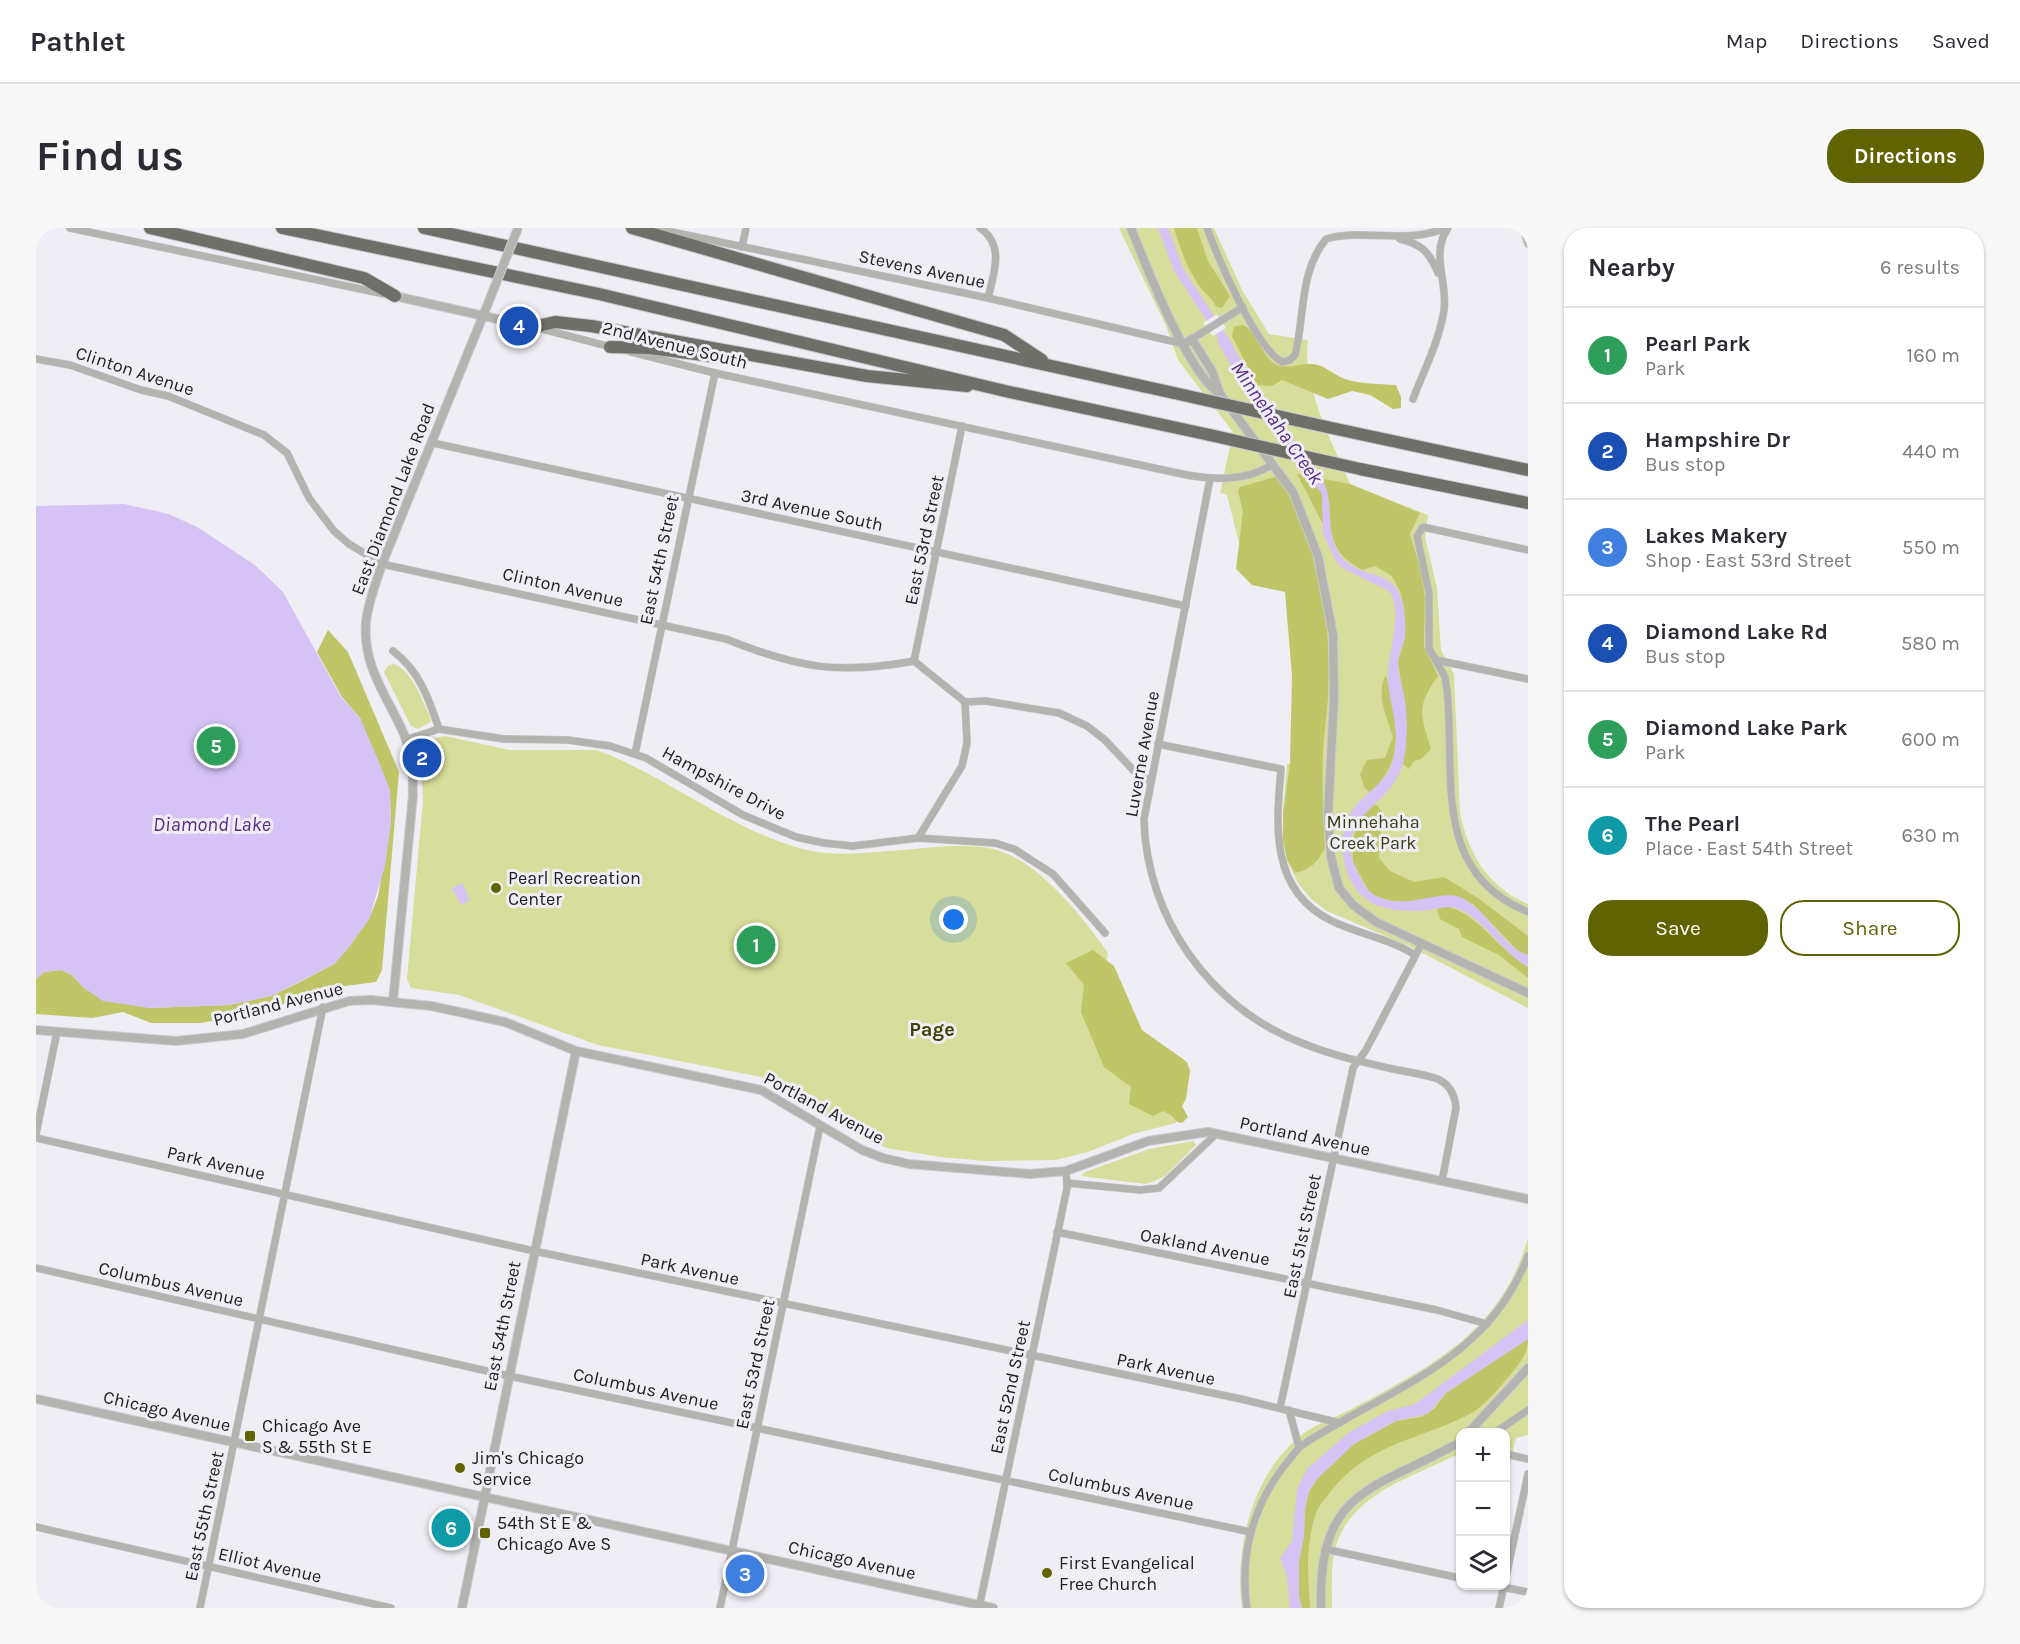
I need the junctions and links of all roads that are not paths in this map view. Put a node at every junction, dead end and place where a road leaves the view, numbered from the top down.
1 (70, 228) edge
2 (150, 228) edge
3 (282, 228) edge
4 (424, 228) edge
5 (518, 228) edge
6 (632, 228) edge
7 (653, 228) edge
8 (746, 228) edge
9 (980, 228) edge
10 (1131, 228) edge
11 (1207, 228) edge
12 (1446, 228) edge
13 (1523, 228) edge
14 (1385, 235) junction
15 (1528, 244) edge
16 (742, 247) junction
17 (1443, 284) junction
18 (395, 296) junction
19 (988, 298) junction
20 (1243, 308) junction
21 (483, 315) junction
22 (533, 327) junction
23 (1188, 342) junction
24 (610, 347) junction
25 (36, 359) edge
26 (1048, 364) junction
27 (806, 366) junction
28 (714, 373) junction
29 (1005, 391) junction
30 (1413, 399) dead end
31 (962, 426) junction
32 (433, 443) junction
33 (1272, 465) junction
34 (1528, 470) edge
35 (1210, 479) junction
36 (689, 499) junction
37 (1528, 503) edge
38 (1528, 550) edge
39 (937, 552) junction
40 (382, 564) junction
41 (1186, 606) junction
42 (663, 625) junction
43 (393, 651) dead end
44 (1436, 660) junction
45 (914, 661) junction
46 (1528, 679) edge
47 (965, 702) junction
48 (439, 729) junction
49 (405, 740) junction
50 (1158, 744) junction
51 (635, 754) junction
52 (1150, 781) junction
53 (918, 838) junction
54 (1528, 912) edge
55 (1105, 933) dead end
56 (1422, 943) junction
57 (1415, 955) junction
58 (1528, 993) edge
59 (393, 1001) junction
60 (323, 1007) junction
61 (36, 1030) edge
62 (57, 1032) junction
63 (576, 1051) junction
64 (1357, 1061) junction
65 (820, 1126) junction
66 (1215, 1134) junction
67 (36, 1136) edge
68 (1334, 1160) junction
69 (1066, 1171) junction
70 (1442, 1181) junction
71 (1067, 1183) junction
72 (285, 1194) junction
73 (1528, 1199) edge
74 (1057, 1232) junction
75 (534, 1251) junction
76 (1528, 1256) edge
77 (36, 1268) edge
78 (1307, 1283) junction
79 (783, 1304) junction
80 (259, 1319) junction
81 (1487, 1324) junction
82 (1032, 1356) junction
83 (1528, 1368) edge
84 (509, 1376) junction
85 (36, 1399) edge
86 (1281, 1408) junction
87 (1289, 1410) junction
88 (1528, 1410) edge
89 (1340, 1423) junction
90 (757, 1427) junction
91 (1473, 1428) edge
92 (1502, 1428) edge
93 (235, 1443) junction
94 (1456, 1444) edge
95 (1299, 1447) junction
96 (1510, 1455) edge
97 (1528, 1459) edge
98 (1528, 1474) edge
99 (1006, 1480) junction
100 (484, 1499) junction
101 (36, 1527) edge
102 (1251, 1532) junction
103 (1324, 1549) junction
104 (732, 1552) junction
105 (1510, 1558) edge
106 (208, 1567) junction
107 (1456, 1577) edge
108 (1510, 1588) edge
109 (1501, 1590) edge
110 (1528, 1592) edge
111 (979, 1606) edge
112 (200, 1608) edge
113 (391, 1608) edge
114 (462, 1608) edge
115 (720, 1608) edge
116 (993, 1608) edge
117 (1247, 1608) edge
118 (1321, 1608) edge
119 (1499, 1608) edge

1 - 18 street, 2nd Avenue South
2 - 18 highway
3 - 29 highway
4 - 26 highway
5 - 21 street, East Diamond Lake Road, bridge
6 - 26 highway
7 - 16 street, Stevens Avenue
8 - 16 street
9 - 19 street
10 - 23 street
11 - 20 street
12 - 14 street
12 - 17 street
13 - 15 street
14 - 17 street
14 - 20 street
16 - 19 street, Stevens Avenue
17 - 30 street
18 - 21 street, 2nd Avenue South
19 - 23 street, Stevens Avenue
20 - 23 street
21 - 22 street, 2nd Avenue South
21 - 32 street, East Diamond Lake Road
22 - 24 street, 2nd Avenue South
22 - 27 highway
23 - 33 street
24 - 27 highway
24 - 28 street, 2nd Avenue South
25 - 40 street, Clinton Avenue
26 - 34 highway, bridge
27 - 29 highway
28 - 31 street, 2nd Avenue South
28 - 36 street, East 54th Street
29 - 37 highway, bridge
31 - 35 street, 2nd Avenue South
31 - 39 street, East 53rd Street
32 - 36 street, 3rd Avenue South
32 - 40 street, East Diamond Lake Road
33 - 35 street, 2nd Avenue South
33 - 56 street
35 - 41 street, Luverne Avenue
36 - 39 street, 3rd Avenue South
36 - 42 street, East 54th Street
38 - 44 street
39 - 41 street, 3rd Avenue South
39 - 45 street, East 53rd Street
40 - 42 street, Clinton Avenue
40 - 49 street, East Diamond Lake Road
41 - 50 street, Luverne Avenue
42 - 45 street, Clinton Avenue
42 - 51 street, East 54th Street
43 - 48 street
44 - 46 street
44 - 54 street
45 - 47 street
47 - 52 street
47 - 53 street
48 - 49 street, Hampshire Drive
48 - 51 street, Hampshire Drive
49 - 59 street, East Diamond Lake Road
50 - 52 street, Luverne Avenue
50 - 57 street
51 - 53 street, Hampshire Drive
52 - 64 street, Luverne Avenue
53 - 55 street, Hampshire Drive
56 - 57 street, East 51st Street
56 - 58 street
57 - 64 street, East 51st Street
59 - 60 street, Portland Avenue
59 - 63 street, Portland Avenue
60 - 62 street, Portland Avenue
60 - 72 street, East 55th Street
61 - 62 street, Portland Avenue
62 - 67 street
63 - 65 street, Portland Avenue
63 - 75 street, East 54th Street
64 - 68 street, East 51st Street
64 - 70 street, Luverne Avenue
65 - 69 street, Portland Avenue
65 - 79 street, East 53rd Street
66 - 68 street, Portland Avenue
66 - 69 street, Portland Avenue
66 - 71 street
67 - 72 street, Park Avenue
68 - 70 street, Portland Avenue
68 - 78 street, East 51st Street
69 - 71 street, East 52nd Street
70 - 73 street, Portland Avenue
71 - 74 street, East 52nd Street
72 - 75 street, Park Avenue
72 - 80 street, East 55th Street
74 - 78 street, Oakland Avenue
74 - 82 street, East 52nd Street
75 - 79 street, Park Avenue
75 - 84 street, East 54th Street
76 - 81 street
77 - 80 street, Columbus Avenue
78 - 81 street, Oakland Avenue
78 - 86 street, East 51st Street
79 - 82 street, Park Avenue
79 - 90 street, East 53rd Street
80 - 84 street, Columbus Avenue
80 - 93 street, East 55th Street
81 - 89 street
82 - 86 street, Park Avenue
82 - 99 street, East 52nd Street
83 - 91 street
84 - 90 street, Columbus Avenue
84 - 100 street, East 54th Street
85 - 93 street, Chicago Avenue
86 - 87 street, Park Avenue
87 - 89 street, Park Avenue
87 - 95 street
88 - 92 street
89 - 95 street
90 - 99 street, Columbus Avenue
90 - 104 street, East 53rd Street
93 - 100 street, Chicago Avenue
93 - 106 street, East 55th Street
94 - 103 street
95 - 102 street
96 - 97 street
98 - 105 street
99 - 102 street, Columbus Avenue
99 - 111 street, East 52nd Street
100 - 104 street, Chicago Avenue
100 - 114 street, East 54th Street
101 - 106 street, Elliot Avenue
102 - 117 street
103 - 107 street
103 - 118 street
104 - 111 street, Chicago Avenue
104 - 115 street, East 53rd Street
106 - 112 street, East 55th Street
106 - 113 street, Elliot Avenue
108 - 110 street
109 - 119 street
111 - 116 street, Chicago Avenue

